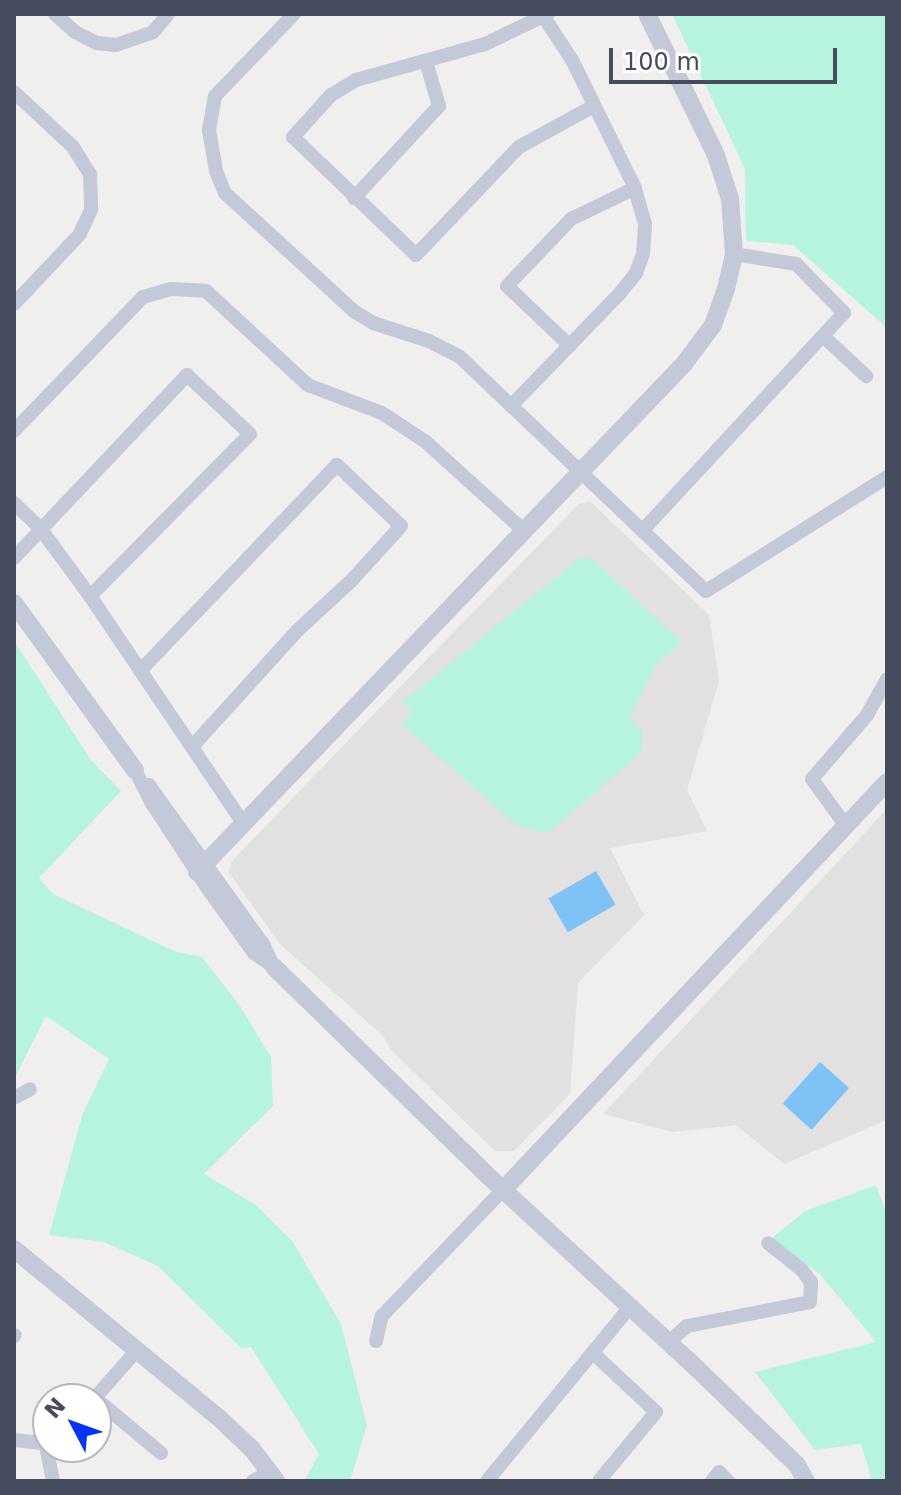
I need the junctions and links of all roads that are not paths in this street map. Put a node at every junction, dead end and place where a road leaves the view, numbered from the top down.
1 (55, 14) edge
2 (168, 14) edge
3 (294, 14) edge
4 (647, 14) edge
5 (545, 15) edge
6 (426, 61) junction
7 (14, 92) edge
8 (594, 106) junction
9 (635, 188) junction
10 (354, 198) junction
11 (734, 254) junction
12 (14, 304) edge
13 (823, 336) junction
14 (570, 346) junction
15 (866, 376) dead end
16 (511, 406) junction
17 (14, 431) edge
18 (581, 471) junction
19 (887, 477) edge
20 (14, 503) edge
21 (40, 528) junction
22 (643, 530) junction
23 (524, 531) junction
24 (14, 558) edge
25 (90, 596) junction
26 (14, 603) edge
27 (140, 671) junction
28 (887, 679) edge
29 (192, 747) junction
30 (135, 770) joint
31 (887, 782) edge
32 (244, 824) junction
33 (846, 826) junction
34 (201, 868) junction
35 (274, 967) joint
36 (30, 1089) dead end
37 (14, 1098) edge
38 (503, 1190) junction
39 (768, 1243) dead end
40 (14, 1249) edge
41 (631, 1306) junction
42 (376, 1341) dead end
43 (669, 1342) junction
44 (137, 1350) junction
45 (593, 1353) junction
46 (108, 1383) edge
47 (112, 1412) edge
48 (161, 1453) dead end
49 (266, 1478) edge
50 (487, 1481) edge
51 (599, 1481) edge
52 (712, 1481) edge
53 (728, 1481) edge
54 (806, 1481) edge

1 - 2 street
3 - 16 street
4 - 11 street
5 - 6 street
5 - 8 street
6 - 10 street
6 - 10 street
7 - 12 street
8 - 9 street
8 - 10 street
9 - 14 street
9 - 14 street
11 - 13 street
11 - 18 street
13 - 15 street
13 - 22 street
14 - 16 street
16 - 18 street
17 - 23 street
18 - 22 street
18 - 23 street
19 - 22 street
20 - 21 street
21 - 24 street
21 - 25 street
21 - 25 street
23 - 32 street
25 - 27 street
26 - 30 street
27 - 29 street
27 - 29 street
28 - 33 street
29 - 32 street
30 - 34 street
31 - 33 street
32 - 34 street
33 - 38 street
34 - 35 street
35 - 38 street
36 - 37 street
38 - 41 street
38 - 42 street
39 - 43 street
40 - 44 street
41 - 43 street
41 - 45 street
43 - 54 street
44 - 46 street
44 - 49 street
45 - 50 street
45 - 51 street
47 - 48 street
52 - 53 street

